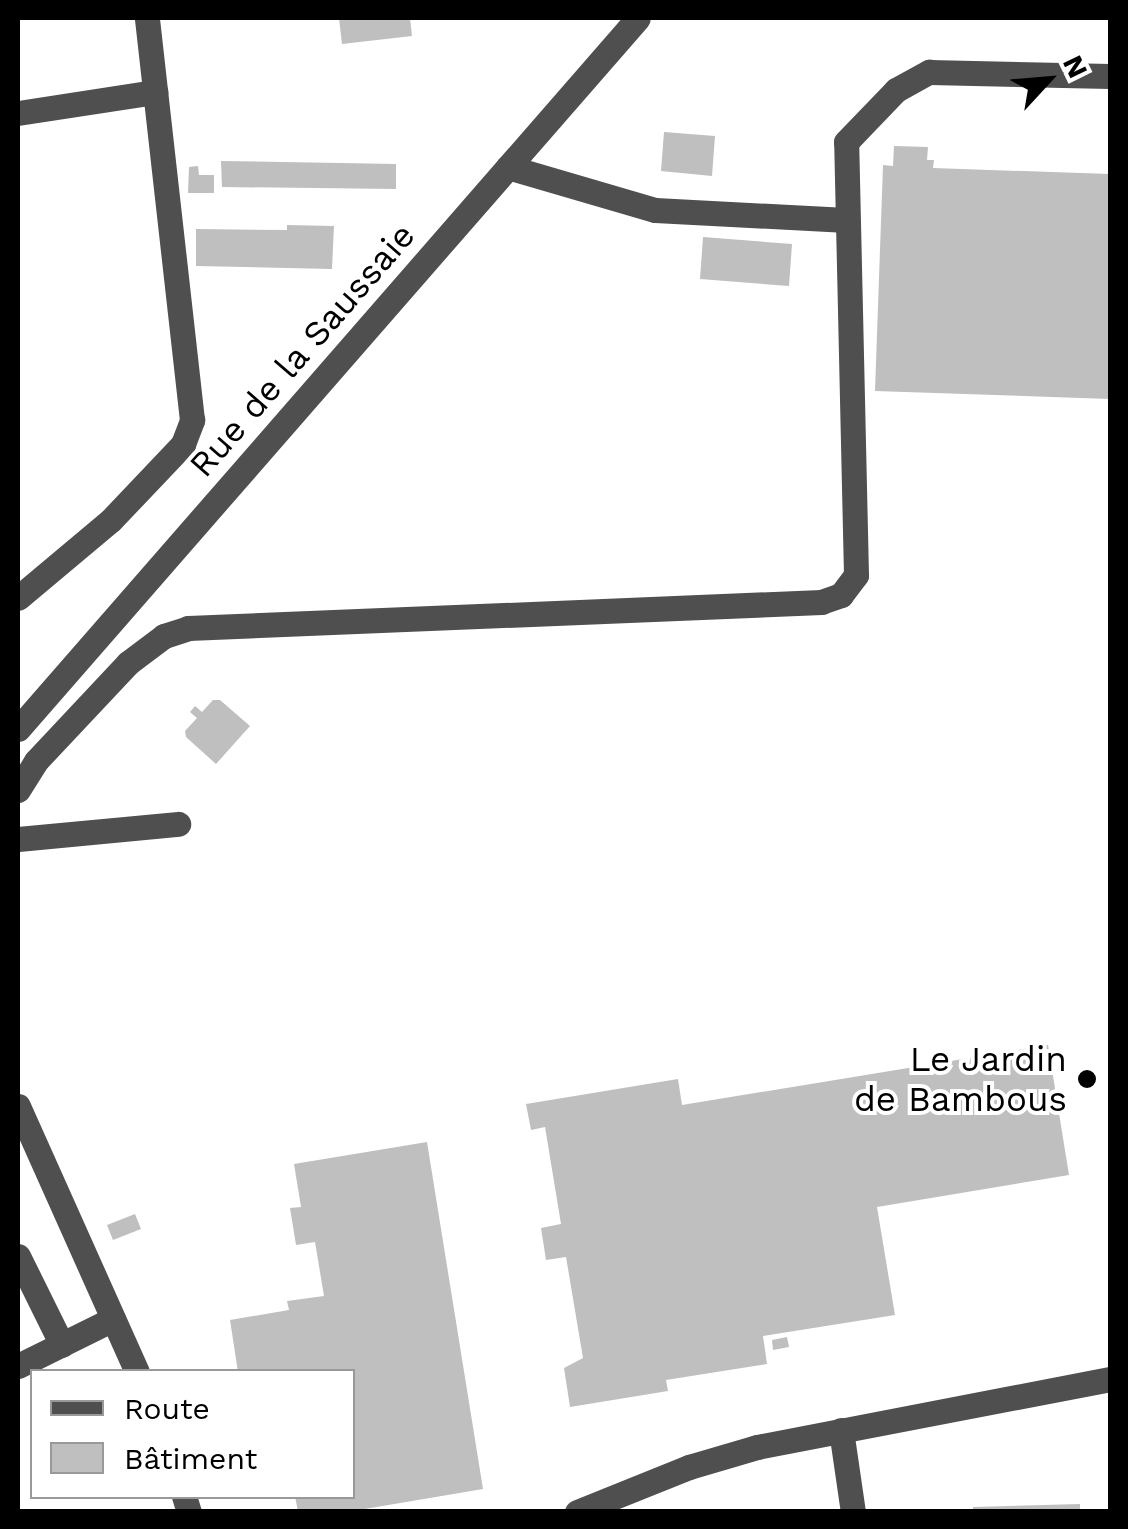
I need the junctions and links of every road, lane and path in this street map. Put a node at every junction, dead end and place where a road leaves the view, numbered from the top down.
1 (147, 18) edge
2 (638, 18) edge
3 (1110, 76) edge
4 (156, 92) junction
5 (18, 113) edge
6 (508, 167) junction
7 (848, 220) junction
8 (18, 598) edge
9 (18, 728) edge
10 (18, 790) edge
11 (178, 824) dead end
12 (18, 839) edge
13 (18, 1106) edge
14 (18, 1256) edge
15 (114, 1319) junction
16 (62, 1344) junction
17 (18, 1366) edge
18 (136, 1369) edge
19 (1110, 1379) edge
20 (841, 1430) junction
21 (577, 1512) edge
22 (854, 1512) edge

1 - 4 street
2 - 6 street, Rue de la Saussaie
3 - 7 street
4 - 5 street
4 - 8 street
6 - 7 street
6 - 9 street, Rue de la Saussaie
7 - 10 street
11 - 12 street
13 - 15 street
14 - 16 street
15 - 16 street
15 - 18 street
16 - 17 street
19 - 20 street
20 - 21 street
20 - 22 street

